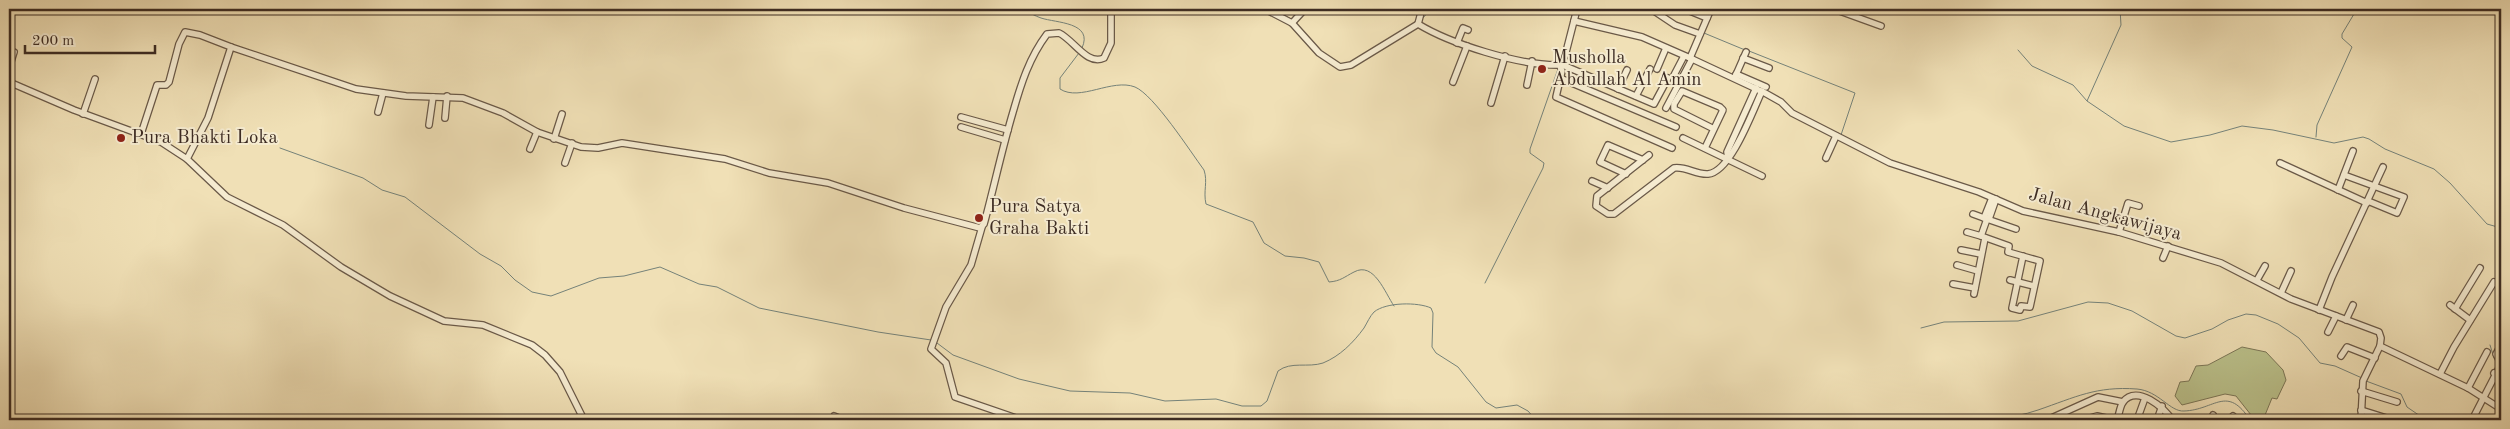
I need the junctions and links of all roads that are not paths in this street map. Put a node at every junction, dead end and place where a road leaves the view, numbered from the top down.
1 (1111, 9) edge
2 (1266, 9) edge
3 (1305, 9) edge
4 (1422, 9) edge
5 (1576, 9) edge
6 (1651, 9) edge
7 (1685, 9) edge
8 (1711, 9) edge
9 (1834, 9) edge
10 (1707, 18) junction
11 (1574, 21) junction
12 (1292, 23) junction
13 (1418, 24) junction
14 (1881, 26) dead end
15 (1465, 27) dead end
16 (1700, 34) junction
17 (1457, 43) junction
18 (1467, 46) junction
19 (231, 47) junction
20 (1666, 48) junction
21 (14, 52) dead end
22 (1505, 56) junction
23 (1689, 57) junction
24 (1532, 61) junction
25 (1560, 63) junction
26 (9, 68) edge
27 (1769, 68) dead end
28 (1650, 69) dead end
29 (1657, 69) dead end
30 (1627, 70) dead end
31 (1735, 76) junction
32 (1560, 78) junction
33 (96, 79) dead end
34 (9, 82) edge
35 (1453, 82) dead end
36 (1527, 85) dead end
37 (1618, 89) junction
38 (1761, 89) junction
39 (383, 93) junction
40 (447, 96) junction
41 (1636, 96) junction
42 (433, 97) junction
43 (1491, 104) dead end
44 (1666, 108) dead end
45 (378, 112) dead end
46 (83, 114) junction
47 (562, 114) dead end
48 (445, 118) dead end
49 (961, 118) dead end
50 (429, 125) dead end
51 (962, 127) dead end
52 (1676, 127) dead end
53 (1714, 129) junction
54 (1008, 130) junction
55 (537, 132) junction
56 (141, 134) junction
57 (1836, 136) junction
58 (554, 138) junction
59 (1684, 138) dead end
60 (1004, 140) junction
61 (572, 143) junction
62 (1672, 148) dead end
63 (1706, 148) junction
64 (530, 149) dead end
65 (2353, 151) dead end
66 (1649, 155) dead end
67 (1728, 158) junction
68 (1826, 158) dead end
69 (187, 159) junction
70 (1643, 160) junction
71 (565, 162) dead end
72 (2280, 163) dead end
73 (2383, 167) dead end
74 (1626, 174) junction
75 (2344, 175) junction
76 (1762, 176) dead end
77 (1592, 181) dead end
78 (2375, 186) junction
79 (1608, 188) junction
80 (2338, 190) junction
81 (1994, 198) junction
82 (2368, 202) junction
83 (2139, 206) dead end
84 (1973, 214) dead end
85 (1987, 218) junction
86 (982, 227) junction
87 (2016, 229) dead end
88 (1967, 232) dead end
89 (2119, 232) junction
90 (1983, 237) junction
91 (2168, 246) junction
92 (1961, 250) dead end
93 (1981, 254) junction
94 (2024, 256) junction
95 (2163, 258) dead end
96 (1957, 266) dead end
97 (2265, 266) dead end
98 (2480, 268) dead end
99 (1978, 270) junction
100 (2291, 271) dead end
101 (2010, 280) dead end
102 (2257, 280) junction
103 (2018, 282) junction
104 (2494, 282) dead end
105 (1953, 284) dead end
106 (2034, 286) junction
107 (2281, 293) junction
108 (2353, 304) dead end
109 (2319, 310) junction
110 (2336, 316) junction
111 (2346, 320) junction
112 (2470, 320) junction
113 (2328, 332) dead end
114 (2501, 345) edge
115 (2380, 346) junction
116 (2487, 352) dead end
117 (2341, 356) dead end
118 (2375, 358) junction
119 (2494, 373) junction
120 (2440, 374) junction
121 (2501, 377) edge
122 (2468, 388) junction
123 (2361, 391) junction
124 (2482, 397) junction
125 (2145, 398) junction
126 (2123, 402) junction
127 (2397, 402) dead end
128 (2162, 406) junction
129 (2501, 409) edge
130 (2361, 410) junction
131 (834, 416) dead end
132 (2106, 419) edge
133 (584, 420) edge
134 (844, 420) edge
135 (1022, 420) edge
136 (2047, 420) edge
137 (2087, 420) edge
138 (2116, 420) edge
139 (2137, 420) edge
140 (2156, 420) edge
141 (2172, 420) edge
142 (2230, 420) edge
143 (2238, 420) edge
144 (2361, 420) edge
145 (2393, 420) edge
146 (2472, 420) edge

1 - 54 street
2 - 12 street
3 - 12 street
4 - 13 street
5 - 11 street
6 - 16 street
7 - 10 street
8 - 10 street
9 - 14 street
10 - 16 street
11 - 20 street, Jalan Angkawijaya
11 - 25 street
12 - 13 street
13 - 17 street
15 - 17 street
16 - 23 street
17 - 18 street
18 - 22 street
18 - 35 street
19 - 39 street
19 - 56 street
19 - 69 street
20 - 23 street, Jalan Angkawijaya
20 - 29 street
21 - 26 street
22 - 24 street
22 - 43 street
23 - 31 street, Jalan Angkawijaya
23 - 41 street
23 - 44 street
24 - 25 street
24 - 36 street
25 - 32 street
25 - 37 street
27 - 31 street
28 - 41 street
30 - 37 street
31 - 38 street, Jalan Angkawijaya
31 - 38 street
32 - 52 street
32 - 62 street
33 - 46 street
34 - 46 street
37 - 41 street
38 - 57 street, Jalan Angkawijaya
38 - 67 street
39 - 42 street
39 - 45 street
40 - 42 street
40 - 48 street
40 - 55 street
42 - 50 street
46 - 56 street
47 - 58 street
49 - 54 street
51 - 60 street
53 - 53 street
53 - 63 street
54 - 60 street
55 - 58 street
55 - 64 street
56 - 69 street
57 - 68 street
57 - 81 street, Jalan Angkawijaya
58 - 61 street
59 - 63 street
60 - 86 street
61 - 71 street
61 - 86 street
63 - 67 street
65 - 75 street
66 - 70 street
67 - 76 street
67 - 79 street
69 - 133 street
70 - 74 street
70 - 74 street
72 - 80 street
73 - 78 street
74 - 79 street
75 - 78 street
75 - 80 street
77 - 79 street
78 - 82 street
78 - 82 street
80 - 82 street
81 - 85 street
81 - 89 street, Jalan Angkawijaya
82 - 109 street
83 - 89 street
84 - 85 street
85 - 87 street
85 - 90 street
86 - 135 street
88 - 90 street
89 - 91 street, Jalan Angkawijaya
90 - 93 street
90 - 94 street
91 - 95 street
91 - 102 street, Jalan Angkawijaya
92 - 93 street
93 - 99 street
94 - 103 street
94 - 106 street
96 - 99 street
97 - 102 street
98 - 112 street
99 - 105 street
100 - 107 street
101 - 103 street
102 - 107 street, Jalan Angkawijaya
103 - 106 street
103 - 106 street
104 - 112 street
107 - 109 street, Jalan Angkawijaya
108 - 111 street
109 - 110 street, Jalan Angkawijaya
110 - 111 street, Jalan Angkawijaya
110 - 113 street
111 - 115 street, Jalan Angkawijaya
112 - 120 street
114 - 119 street
115 - 118 street
115 - 120 street
116 - 122 street
117 - 118 street
118 - 123 street
119 - 121 street
119 - 124 street
120 - 122 street
122 - 124 street
123 - 127 street
123 - 130 street
124 - 129 street
124 - 146 street
125 - 126 street
125 - 128 street
125 - 139 street
126 - 136 street
126 - 138 street
128 - 140 street
128 - 141 street
130 - 144 street
130 - 145 street
131 - 134 street
132 - 137 street
132 - 138 street
142 - 143 street

